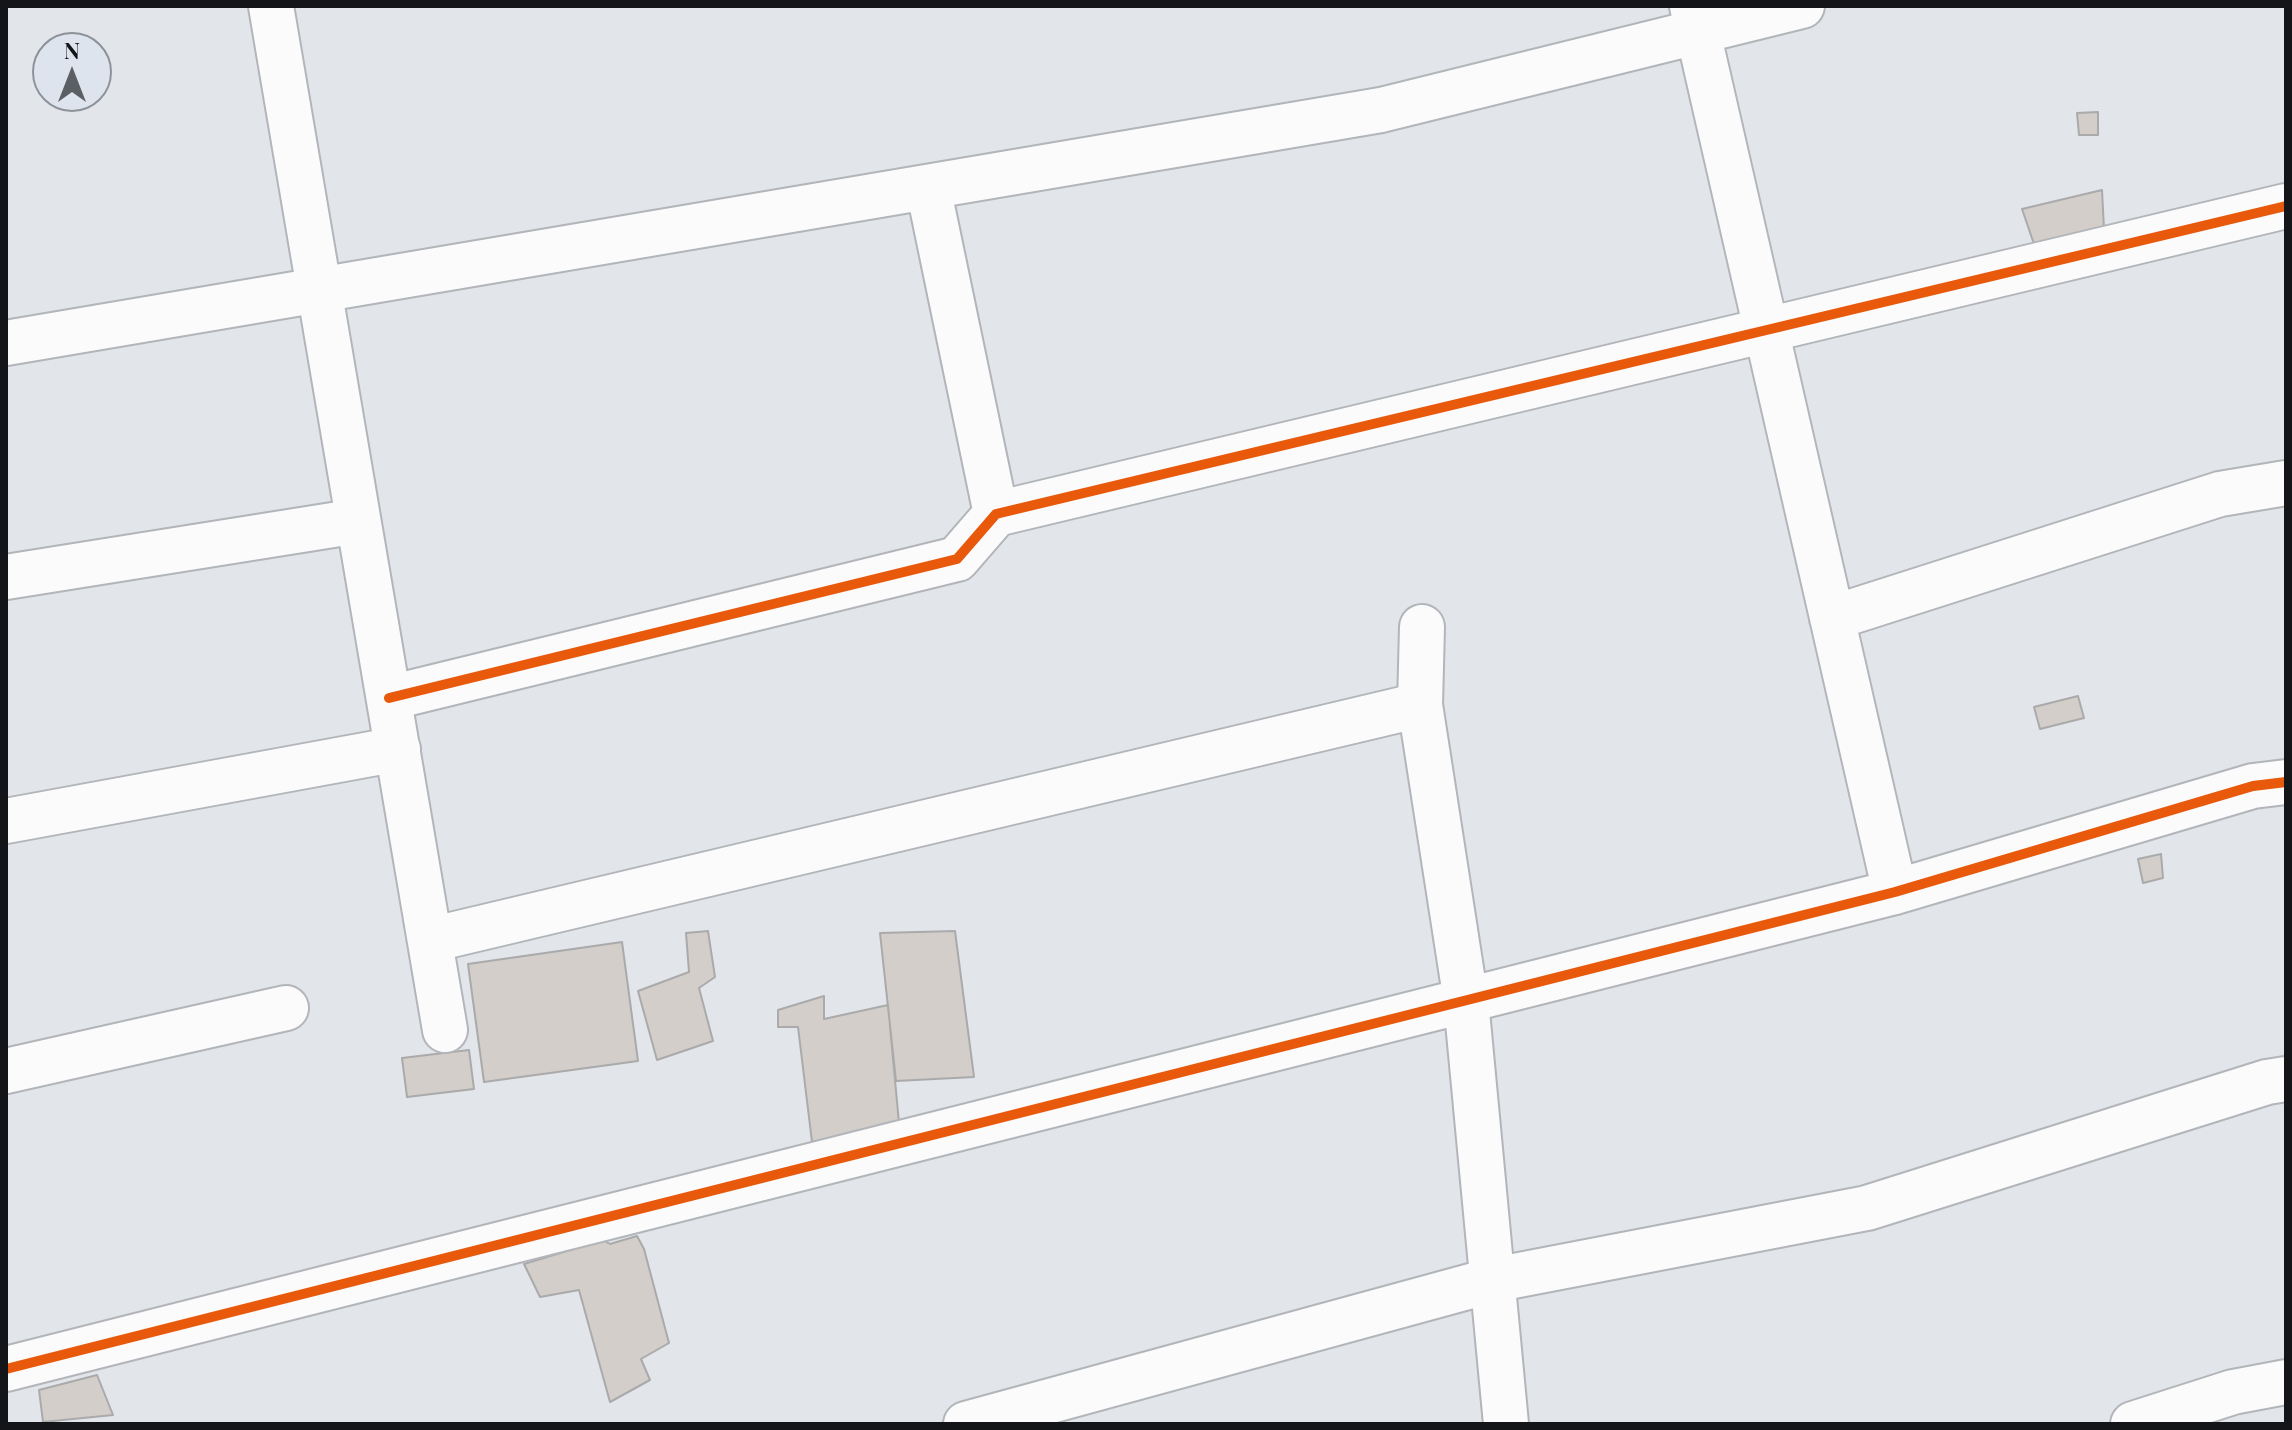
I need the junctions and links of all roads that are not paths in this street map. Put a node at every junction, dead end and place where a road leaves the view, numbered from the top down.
1 (271, 6) edge
2 (1802, 6) edge
3 (1695, 19) edge
4 (928, 187) junction
5 (2286, 206) edge
6 (319, 290) junction
7 (1766, 330) junction
8 (6, 343) edge
9 (2286, 483) edge
10 (996, 514) junction
11 (358, 521) junction
12 (6, 577) edge
13 (1832, 618) junction
14 (1422, 627) dead end
15 (389, 698) junction
16 (1420, 705) junction
17 (398, 749) junction
18 (2286, 782) edge
19 (6, 821) edge
20 (1895, 892) junction
21 (430, 940) junction
22 (1466, 1001) junction
23 (286, 1008) dead end
24 (445, 1030) dead end
25 (6, 1071) edge
26 (2286, 1079) edge
27 (1493, 1280) junction
28 (6, 1369) edge
29 (2286, 1382) edge
30 (966, 1424) edge
31 (1506, 1424) edge
32 (2133, 1424) edge

1 - 6 street
2 - 3 street
3 - 4 street
3 - 7 street
4 - 6 street
4 - 10 street
5 - 7 street
6 - 8 street
6 - 11 street
7 - 10 street
7 - 13 street
9 - 13 street
10 - 15 street
11 - 12 street
11 - 15 street
13 - 20 street
14 - 16 street
15 - 17 street
16 - 21 street
16 - 22 street
17 - 19 street
17 - 21 street
18 - 20 street
20 - 22 street
21 - 24 street
22 - 27 street
22 - 28 street
23 - 25 street
26 - 27 street
27 - 30 street
27 - 31 street
29 - 32 street

